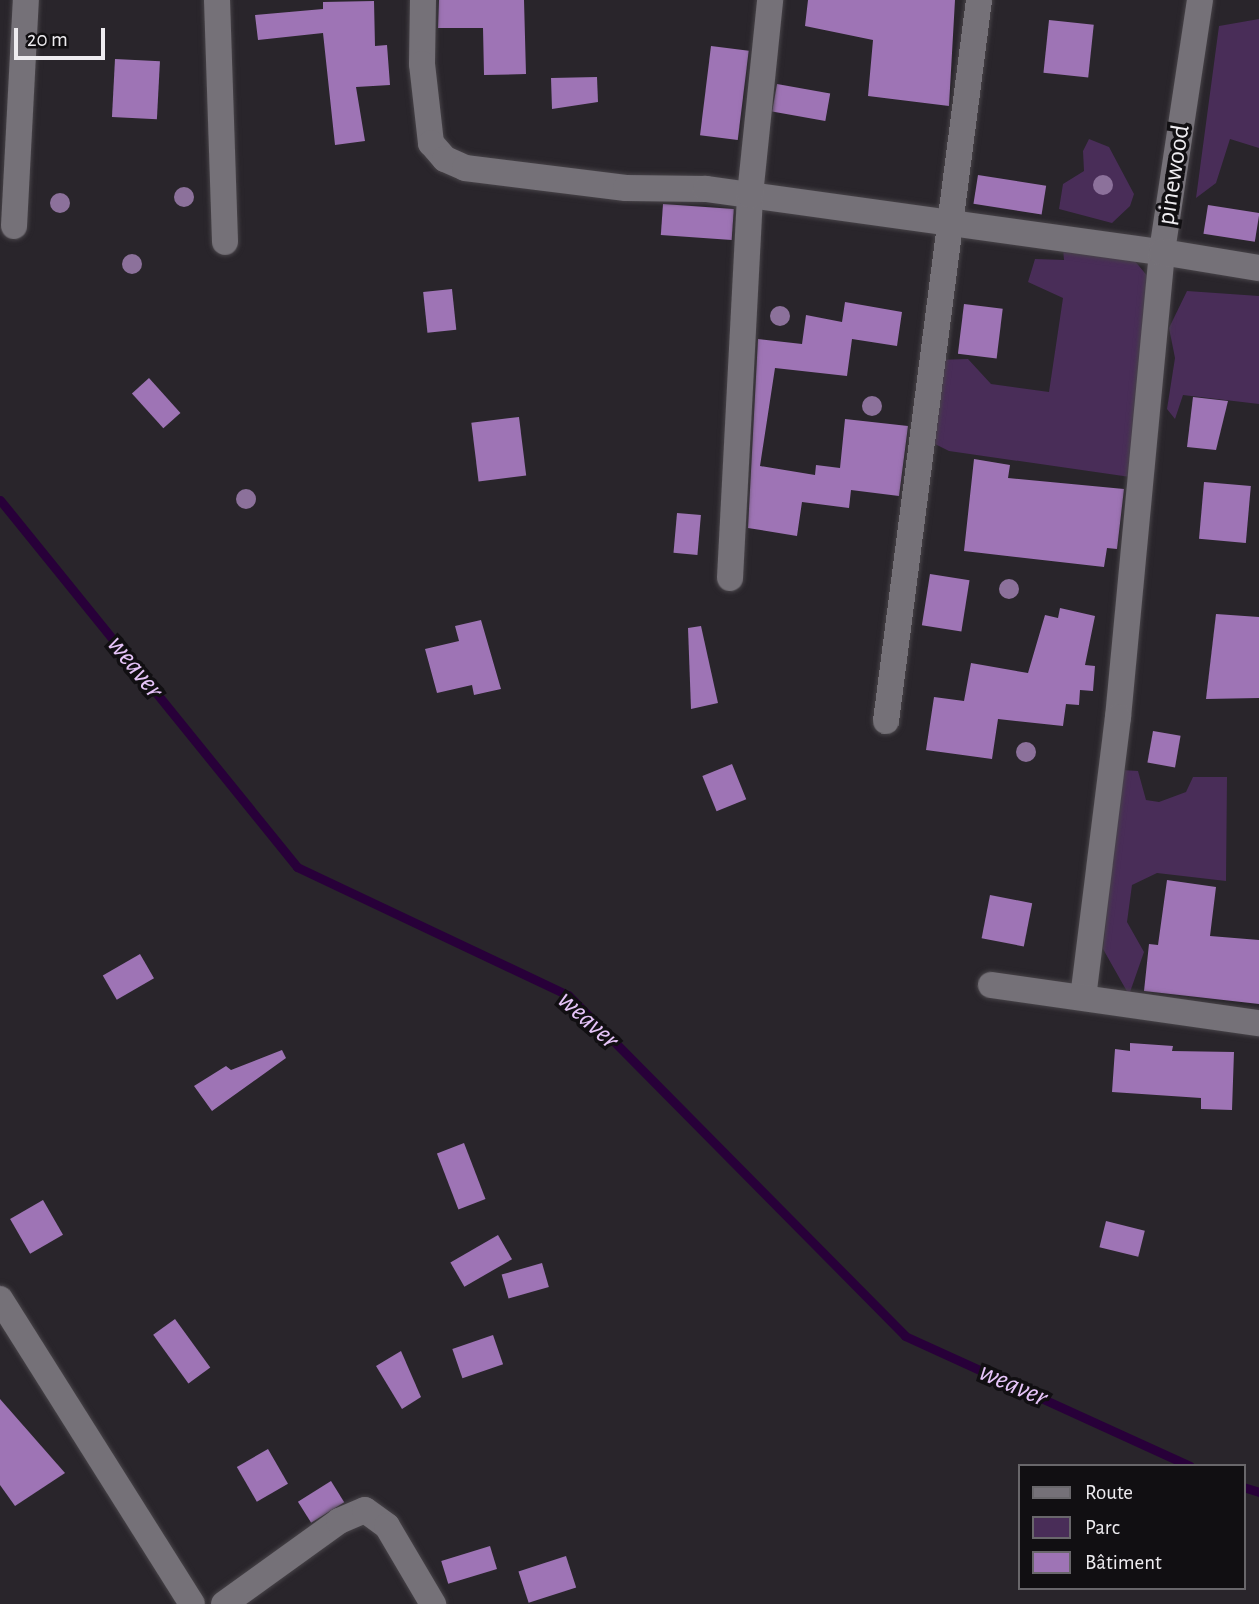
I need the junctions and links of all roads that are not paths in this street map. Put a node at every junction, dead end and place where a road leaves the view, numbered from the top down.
1 (26, 0) edge
2 (216, 0) edge
3 (424, 0) edge
4 (771, 0) edge
5 (979, 0) edge
6 (1200, 0) edge
7 (750, 195) junction
8 (949, 220) junction
9 (14, 226) dead end
10 (226, 242) dead end
11 (1162, 252) junction
12 (1259, 268) edge
13 (730, 578) dead end
14 (886, 722) dead end
15 (991, 985) dead end
16 (1083, 997) junction
17 (1259, 1023) edge
18 (0, 1299) edge
19 (192, 1604) edge
20 (224, 1604) edge
21 (433, 1604) edge

1 - 9 street
2 - 10 street
3 - 7 street
4 - 7 street
5 - 8 street
6 - 11 street, pinewood
7 - 8 street
7 - 13 street
8 - 11 street
8 - 14 street
11 - 12 street, pinewood
11 - 16 street
15 - 16 street
16 - 17 street
18 - 19 street
20 - 21 street

